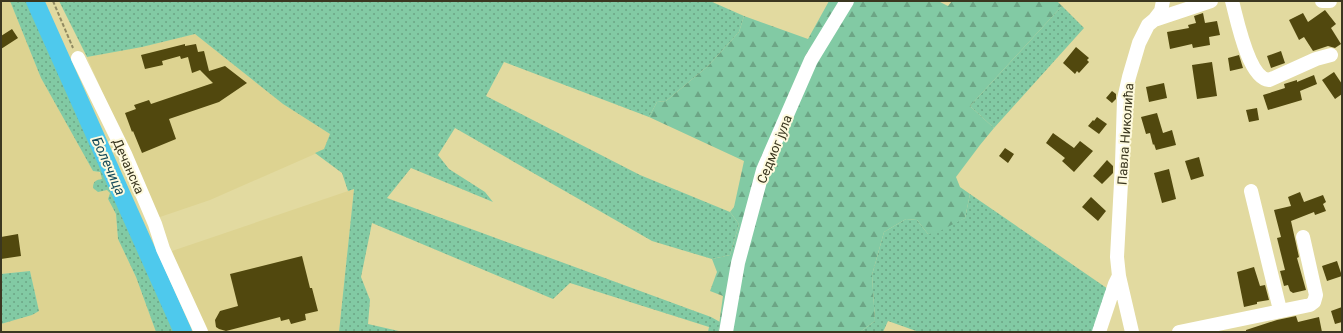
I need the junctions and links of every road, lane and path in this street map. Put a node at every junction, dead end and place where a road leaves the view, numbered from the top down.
1 (53, 1) edge
2 (847, 1) edge
3 (1163, 1) edge
4 (1211, 1) edge
5 (1232, 1) edge
6 (1322, 1) edge
7 (1330, 1) edge
8 (1154, 20) junction
9 (1331, 55) dead end
10 (78, 58) joint
11 (1251, 191) dead end
12 (1303, 237) dead end
13 (1119, 276) junction
14 (1280, 310) junction
15 (201, 332) edge
16 (726, 332) edge
17 (1099, 332) edge
18 (1132, 332) edge
19 (1179, 332) edge

1 - 10 path
2 - 16 street, Седмог јула
3 - 8 street, Павла Николића
4 - 8 street
5 - 9 street
6 - 7 street
8 - 13 street, Павла Николића
10 - 15 street, Дечанска
11 - 14 street
12 - 14 street
13 - 17 street
13 - 18 street, Павла Николића
14 - 19 street

